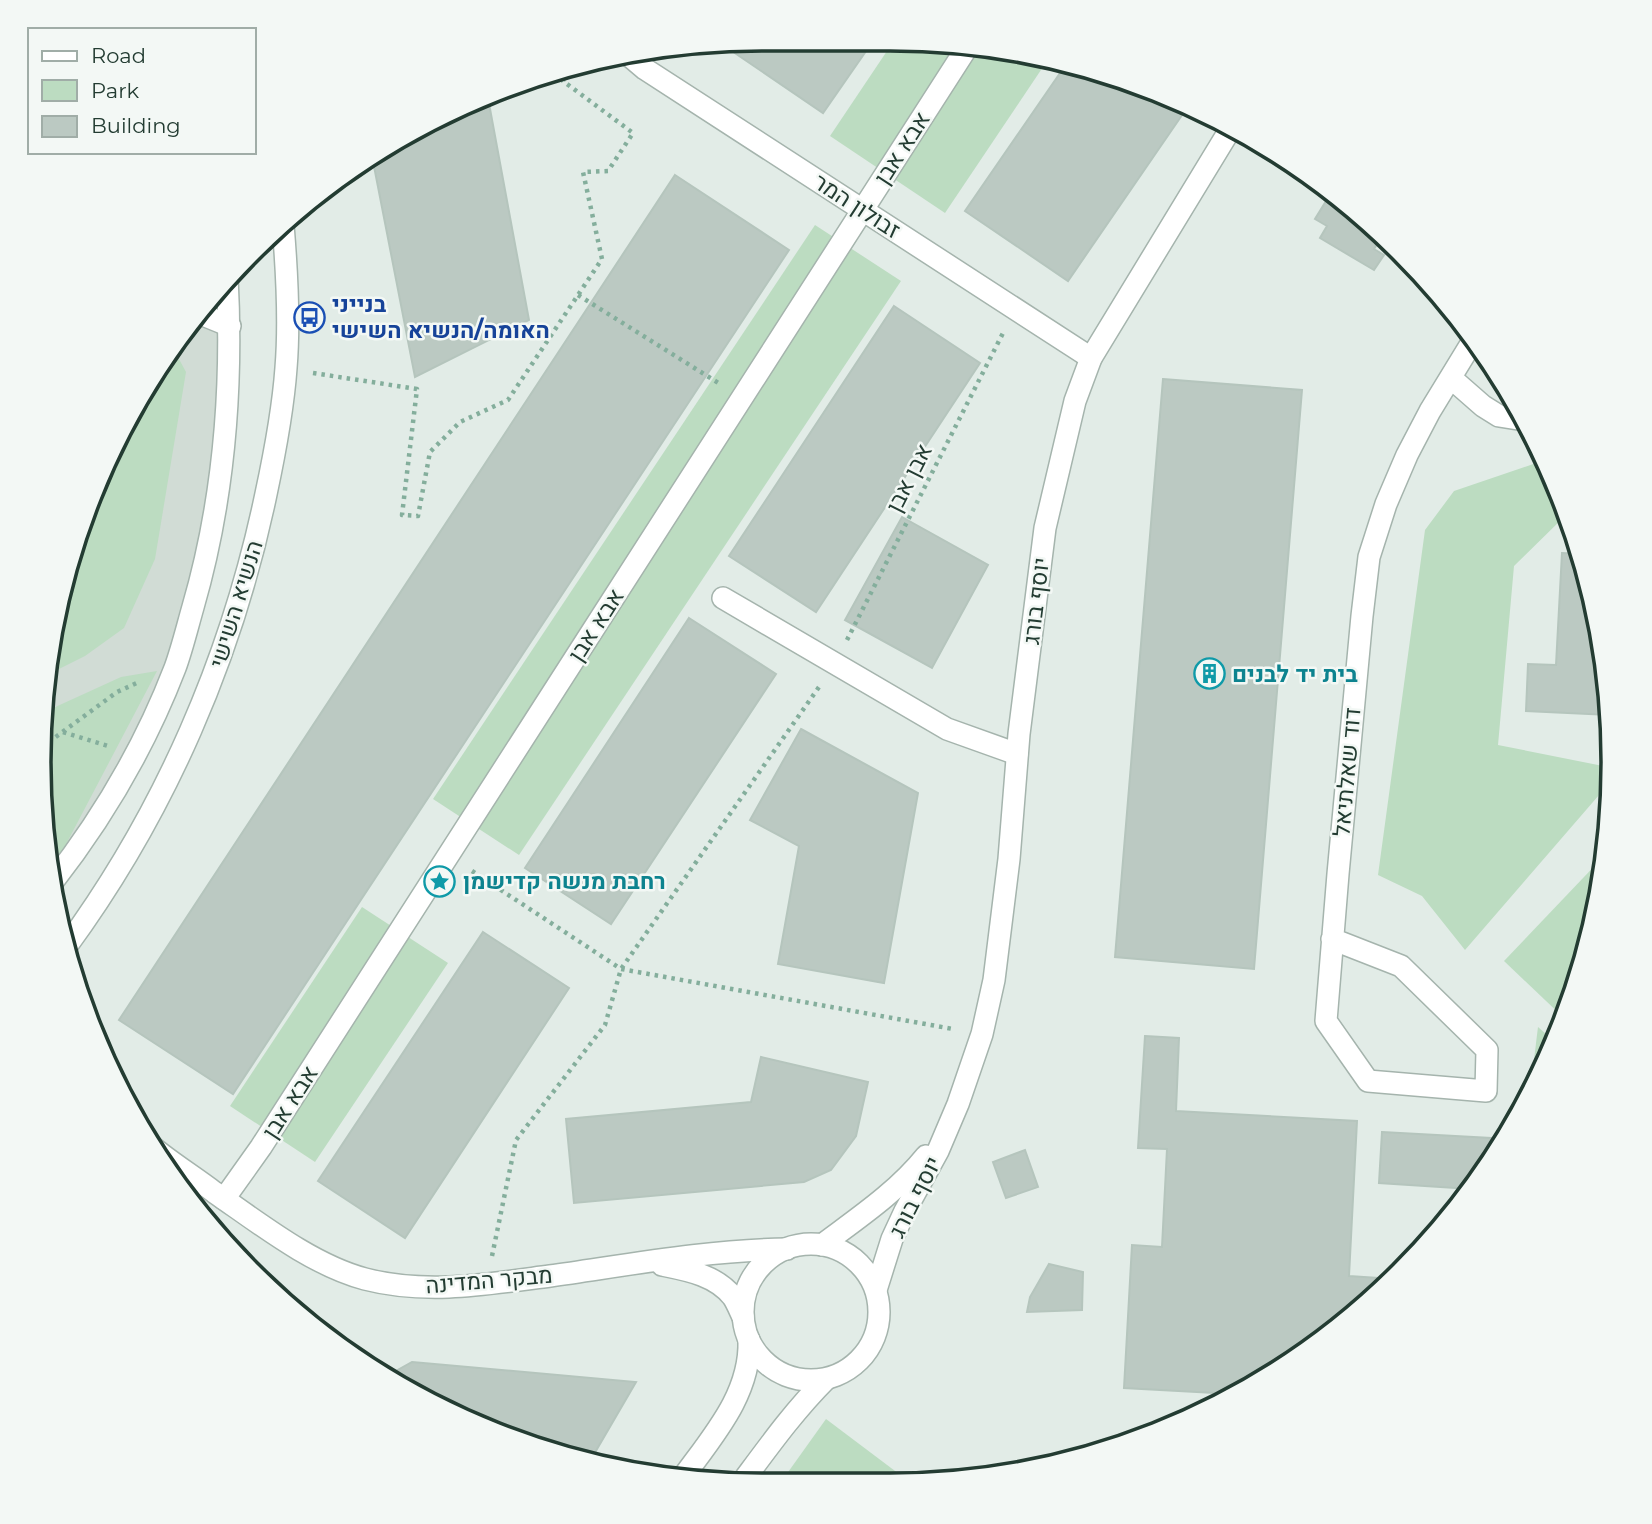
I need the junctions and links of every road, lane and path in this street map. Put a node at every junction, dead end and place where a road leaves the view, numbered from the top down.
1 (961, 55) edge
2 (637, 62) edge
3 (564, 79) edge
4 (1227, 136) edge
5 (863, 210) junction
6 (284, 236) edge
7 (228, 292) edge
8 (578, 295) junction
9 (1015, 309) junction
10 (208, 317) edge
11 (230, 326) junction
12 (1469, 349) edge
13 (1091, 358) junction
14 (286, 369) junction
15 (1451, 378) junction
16 (742, 397) junction
17 (1513, 418) edge
18 (723, 598) dead end
19 (835, 663) junction
20 (175, 667) junction
21 (63, 732) junction
22 (51, 740) edge
23 (1017, 754) junction
24 (135, 755) junction
25 (448, 855) junction
26 (60, 872) edge
27 (73, 937) edge
28 (1332, 939) junction
29 (621, 969) junction
30 (982, 1034) junction
31 (958, 1104) junction
32 (177, 1165) edge
33 (224, 1199) junction
34 (822, 1245) junction
35 (787, 1249) junction
36 (646, 1262) junction
37 (486, 1284) junction
38 (876, 1290) junction
39 (743, 1317) junction
40 (749, 1340) junction
41 (826, 1379) junction
42 (689, 1469) edge
43 (749, 1473) edge

1 - 5 street, אבא אבן
2 - 5 street, זבולון המר
3 - 8 path
4 - 13 street, יוסף בורג
5 - 9 street, זבולון המר
5 - 16 street, אבא אבן
6 - 14 street, הנשיא השישי
7 - 11 street, הנשיא השישי
8 - 14 path
8 - 16 path
9 - 13 street, זבולון המר
9 - 19 path, אבן אבן
10 - 11 street
11 - 20 street, הנשיא השישי
12 - 15 street, דוד שאלתיאל
13 - 23 street, יוסף בורג
14 - 27 street, הנשיא השישי
15 - 17 street
15 - 28 street, דוד שאלתיאל
16 - 25 street, אבא אבן
18 - 19 street
19 - 23 street
19 - 29 path
20 - 21 path
20 - 24 street, הנשיא השישי
21 - 22 path
21 - 24 path
23 - 30 street, יוסף בורג
24 - 26 street, הנשיא השישי
25 - 29 path
25 - 33 street, אבא אבן
28 - 28 street, דוד שאלתיאל
29 - 30 path
29 - 37 path
30 - 31 street, יוסף בורג
31 - 34 street, יוסף בורג
31 - 38 street, יוסף בורג
32 - 33 street, מבקר המדינה
33 - 37 street, מבקר המדינה
34 - 35 street
34 - 38 street
35 - 36 street, מבקר המדינה
35 - 39 street
36 - 37 street, מבקר המדינה
36 - 39 street, מבקר המדינה
38 - 41 street
39 - 40 street
40 - 41 street
40 - 42 street
41 - 43 street

